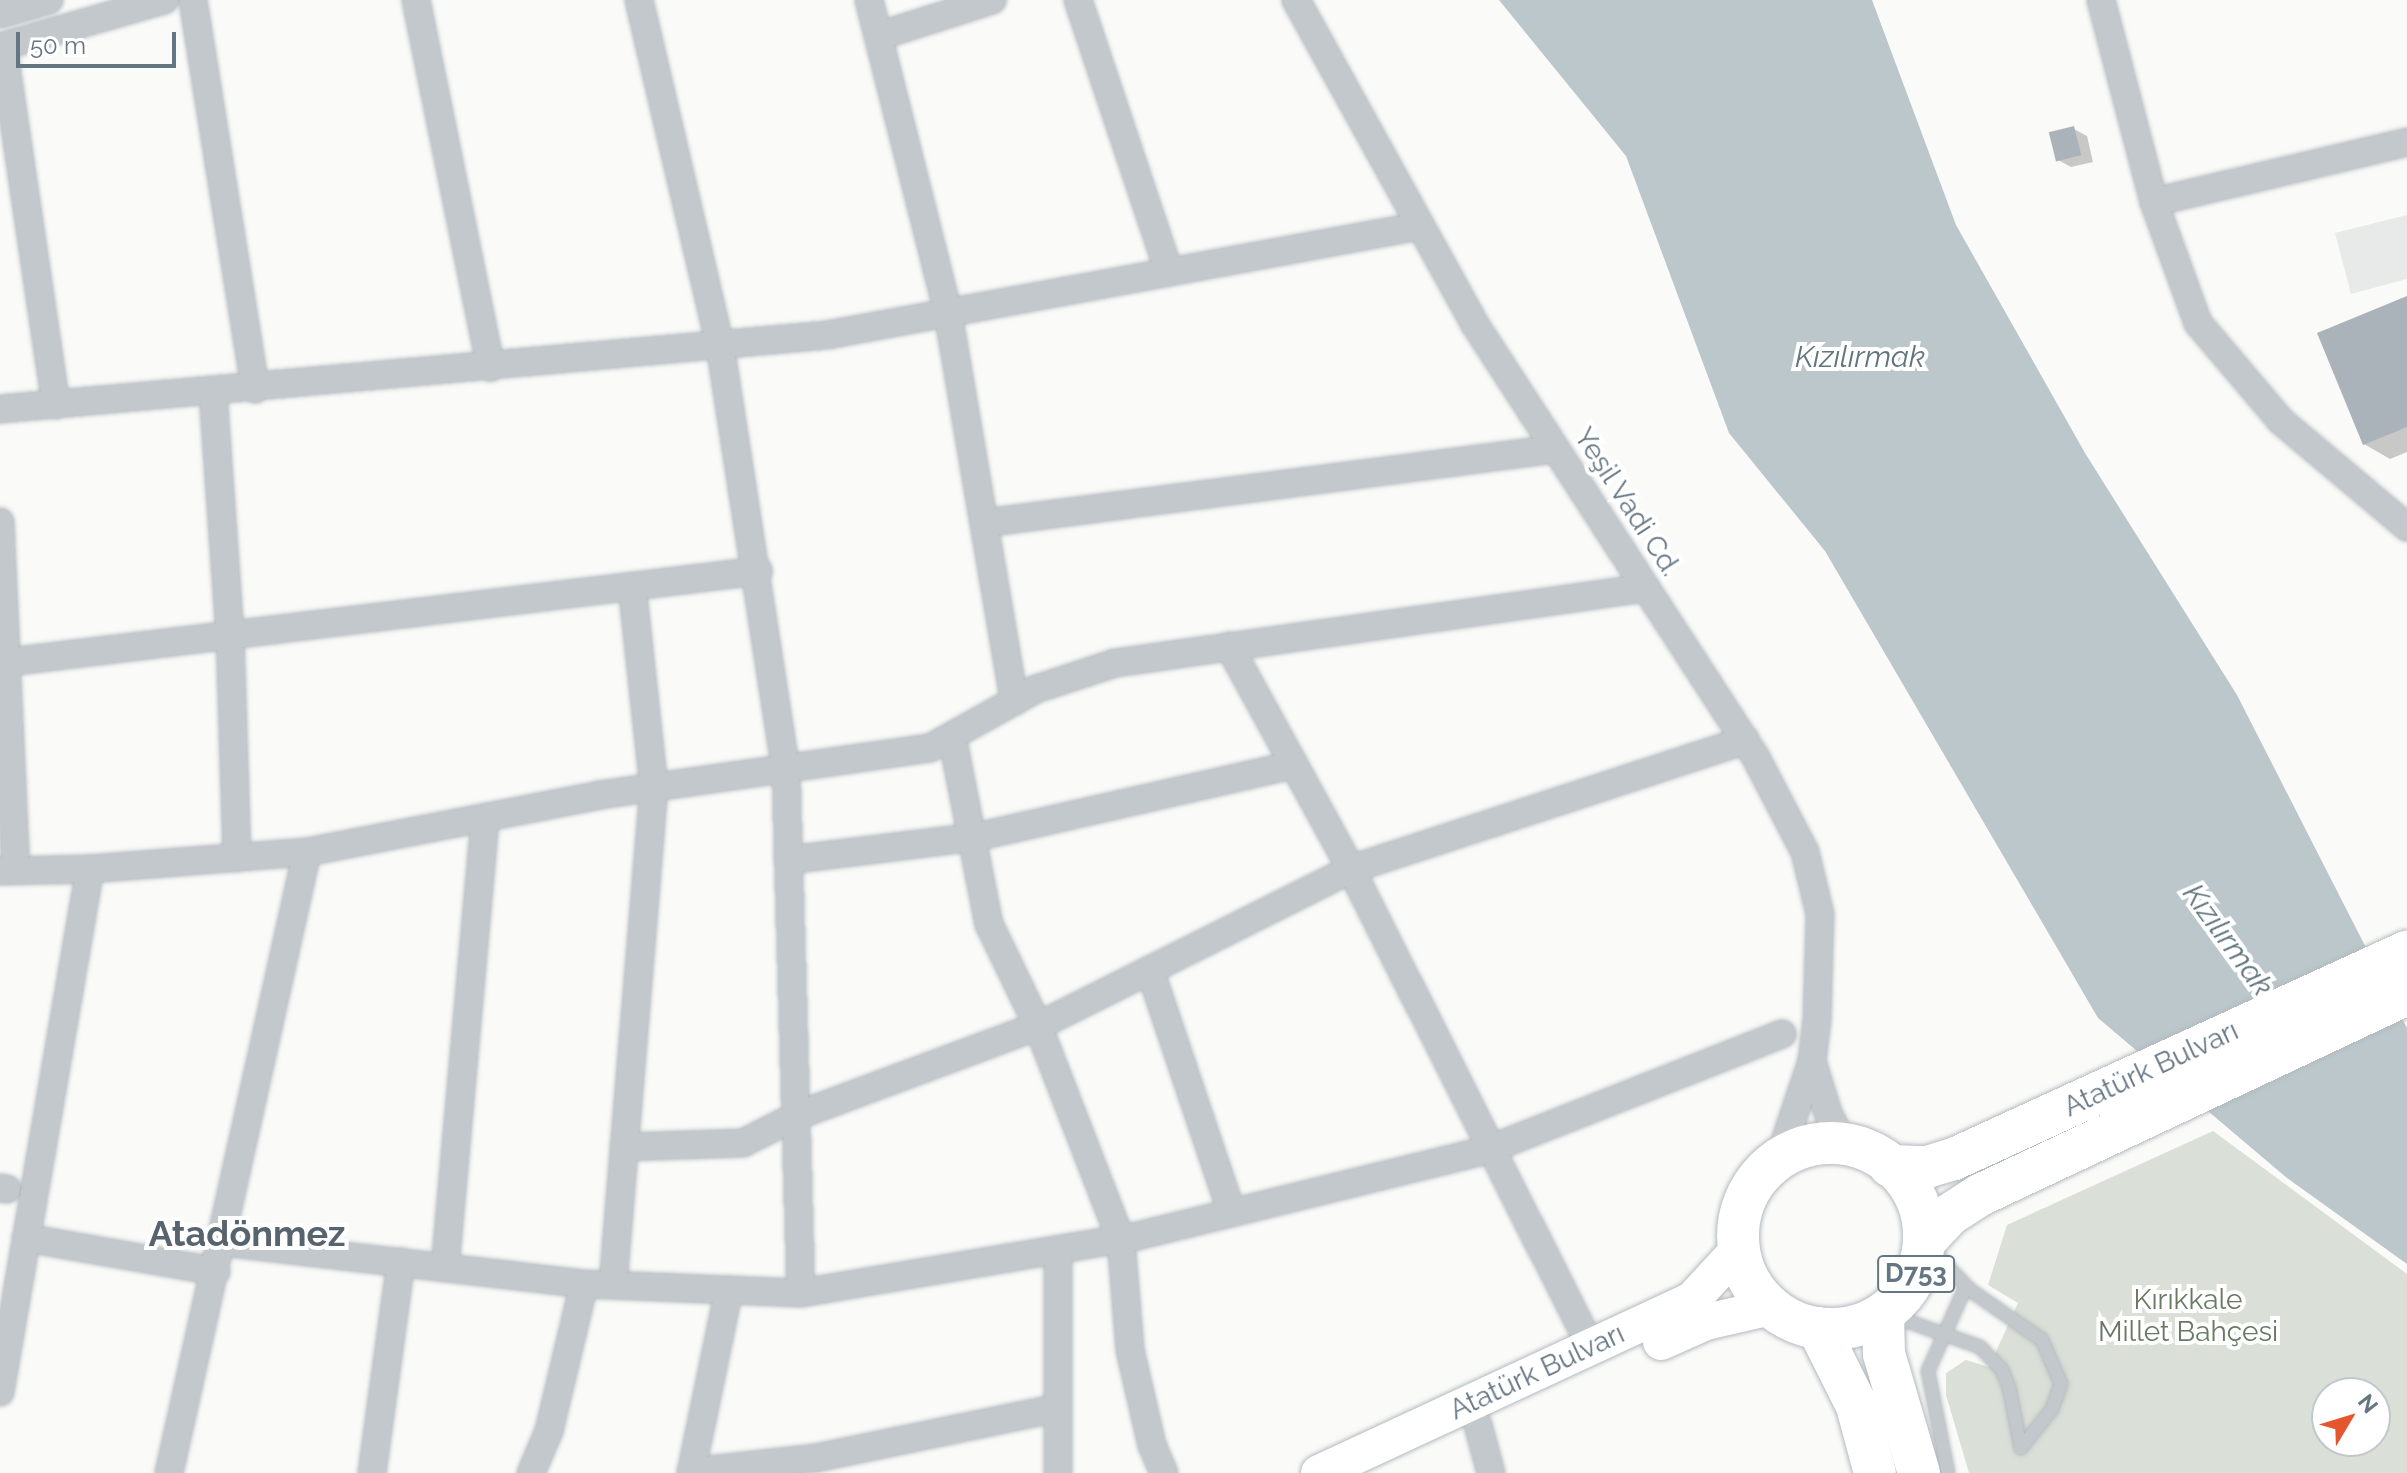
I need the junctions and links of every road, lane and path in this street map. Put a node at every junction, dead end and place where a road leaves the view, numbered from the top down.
1 (49, 0) edge
2 (164, 0) edge
3 (193, 0) edge
4 (416, 0) edge
5 (639, 0) edge
6 (869, 0) edge
7 (992, 0) edge
8 (1078, 0) edge
9 (1296, 0) edge
10 (2101, 0) edge
11 (0, 14) edge
12 (879, 36) junction
13 (2, 46) edge
14 (2407, 142) edge
15 (2154, 202) junction
16 (1420, 226) junction
17 (1169, 272) junction
18 (948, 313) junction
19 (720, 345) junction
20 (491, 367) junction
21 (255, 389) junction
22 (213, 392) junction
23 (56, 405) junction
24 (0, 409) edge
25 (1555, 449) junction
26 (0, 522) edge
27 (984, 523) junction
28 (2407, 527) edge
29 (758, 571) junction
30 (632, 586) junction
31 (1645, 588) junction
32 (230, 635) junction
33 (1229, 646) junction
34 (4, 662) edge
35 (1014, 701) junction
36 (952, 736) junction
37 (1745, 740) junction
38 (1294, 765) junction
39 (786, 769) junction
40 (654, 788) junction
41 (485, 818) junction
42 (976, 837) junction
43 (307, 852) junction
44 (237, 858) junction
45 (788, 860) junction
46 (90, 869) junction
47 (1351, 869) junction
48 (8, 870) edge
49 (2407, 952) edge
50 (1150, 970) junction
51 (2407, 994) edge
52 (1038, 1026) junction
53 (1782, 1034) dead end
54 (1812, 1061) junction
55 (2165, 1084) junction
56 (796, 1116) junction
57 (1844, 1144) junction
58 (624, 1147) junction
59 (1490, 1149) junction
60 (1779, 1159) junction
61 (1890, 1166) junction
62 (1232, 1213) junction
63 (26, 1238) junction
64 (1121, 1240) junction
65 (222, 1242) junction
66 (1924, 1242) junction
67 (1739, 1249) junction
68 (1058, 1252) junction
69 (401, 1262) junction
70 (445, 1268) junction
71 (216, 1271) junction
72 (584, 1284) junction
73 (613, 1285) junction
74 (1966, 1286) junction
75 (729, 1290) junction
76 (801, 1293) junction
77 (1771, 1307) junction
78 (1883, 1314) junction
79 (1818, 1328) junction
80 (1943, 1331) junction
81 (1591, 1347) junction
82 (0, 1392) edge
83 (1058, 1408) junction
84 (1478, 1425) junction
85 (169, 1473) edge
86 (372, 1473) edge
87 (531, 1473) edge
88 (691, 1473) edge
89 (1058, 1473) edge
90 (1164, 1473) edge
91 (1319, 1473) edge
92 (1372, 1473) edge
93 (1491, 1473) edge
94 (1875, 1473) edge
95 (1919, 1473) edge
96 (1948, 1473) edge

1 - 11 street
2 - 13 street
3 - 21 street
4 - 20 street
5 - 19 street
6 - 12 street
7 - 12 street
8 - 17 street
9 - 16 street, Yeşil Vadi Cd.
10 - 15 street
12 - 18 street
13 - 23 street
14 - 15 street
15 - 28 street
16 - 17 street
16 - 25 street, Yeşil Vadi Cd.
17 - 18 street
18 - 19 street
18 - 27 street
19 - 20 street
19 - 29 street
20 - 21 street
21 - 22 street
22 - 23 street
22 - 32 street
23 - 24 street
25 - 27 street
25 - 31 street, Yeşil Vadi Cd.
26 - 34 street
27 - 35 street
29 - 30 street
29 - 39 street
30 - 32 street
30 - 40 street
31 - 33 street
31 - 37 street, Yeşil Vadi Cd.
32 - 34 street
32 - 44 street
33 - 35 street
33 - 38 street
34 - 48 street
35 - 36 street
36 - 39 street
36 - 42 street
37 - 47 street
37 - 54 street, Yeşil Vadi Cd.
38 - 42 street
38 - 47 street
39 - 40 street
39 - 45 street
40 - 41 street
40 - 58 street
41 - 43 street
41 - 70 street
42 - 45 street
42 - 52 street
43 - 44 street
43 - 65 street
44 - 46 street
45 - 56 street
46 - 48 street
46 - 63 street
47 - 50 street
47 - 59 street
49 - 55 highway, Atatürk Bulvarı
50 - 52 street
50 - 62 street
51 - 55 highway, Atatürk Bulvarı
52 - 56 street
52 - 64 street
53 - 59 street
54 - 57 street
54 - 60 street
55 - 61 highway, Atatürk Bulvarı
55 - 66 highway, Atatürk Bulvarı
56 - 58 street
56 - 76 street
57 - 60 highway
57 - 61 highway, Atatürk Bulvarı / D753
58 - 73 street
59 - 62 street
59 - 81 street
60 - 67 highway
61 - 66 highway, Atatürk Bulvarı / D753
62 - 64 street
63 - 71 street
63 - 82 street
64 - 68 street
64 - 90 street
65 - 69 street
65 - 71 street
66 - 74 lane
66 - 78 highway, Atatürk Bulvarı / D753
67 - 77 highway
67 - 81 main road, Atatürk Bulvarı
68 - 76 street
68 - 83 street
69 - 70 street
69 - 86 street
70 - 72 street
71 - 85 street
72 - 73 street
72 - 87 street
73 - 75 street
74 - 80 lane
74 - 80 lane
75 - 76 street
75 - 88 street
77 - 79 highway, Atatürk Bulvarı / D753
77 - 84 main road, Atatürk Bulvarı
78 - 79 highway, Atatürk Bulvarı / D753
78 - 80 lane
78 - 95 highway, D753
79 - 94 highway
80 - 96 lane
81 - 91 main road, Atatürk Bulvarı
83 - 88 street
83 - 89 street
84 - 92 main road, Atatürk Bulvarı
84 - 93 street

